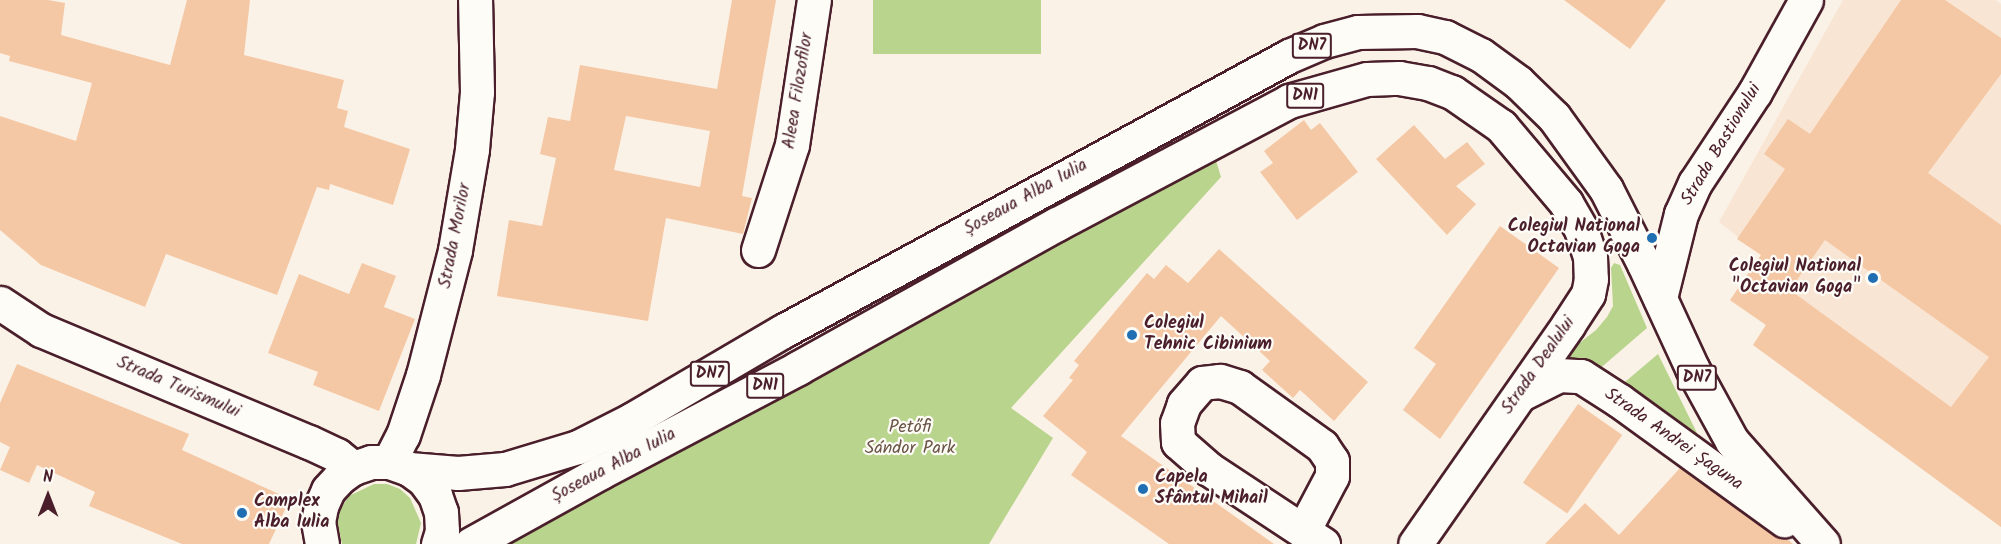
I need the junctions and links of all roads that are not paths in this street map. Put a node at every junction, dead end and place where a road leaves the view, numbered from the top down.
1 (475, 0) edge
2 (814, 0) edge
3 (1806, 0) edge
4 (1546, 177) joint
5 (1606, 189) joint
6 (758, 250) dead end
7 (1660, 298) junction
8 (0, 303) edge
9 (0, 313) edge
10 (41, 330) junction
11 (1519, 395) junction
12 (399, 466) junction
13 (353, 468) junction
14 (317, 537) edge
15 (1313, 538) edge
16 (438, 544) edge
17 (471, 544) edge
18 (1415, 544) edge
19 (1817, 544) edge
20 (1823, 544) edge

1 - 12 main road, Strada Morilor
2 - 6 main road, Aleea Filozofilor
3 - 7 main road, Strada Bastionului
4 - 11 main road, Strada Dealului
4 - 17 main road, Șoseaua Alba Iulia / DN1
5 - 7 main road, Strada Andrei Șaguna / DN7
5 - 12 main road, Șoseaua Alba Iulia / DN7
7 - 20 main road, Strada Andrei Șaguna / DN7
8 - 10 main road
9 - 10 main road, Strada Turismului
10 - 13 main road, Strada Turismului
11 - 18 main road, Strada Dealului
11 - 19 main road, Strada Andrei Șaguna
12 - 13 main road, DN7
12 - 16 main road
13 - 14 main road, DN7
15 - 15 main road

